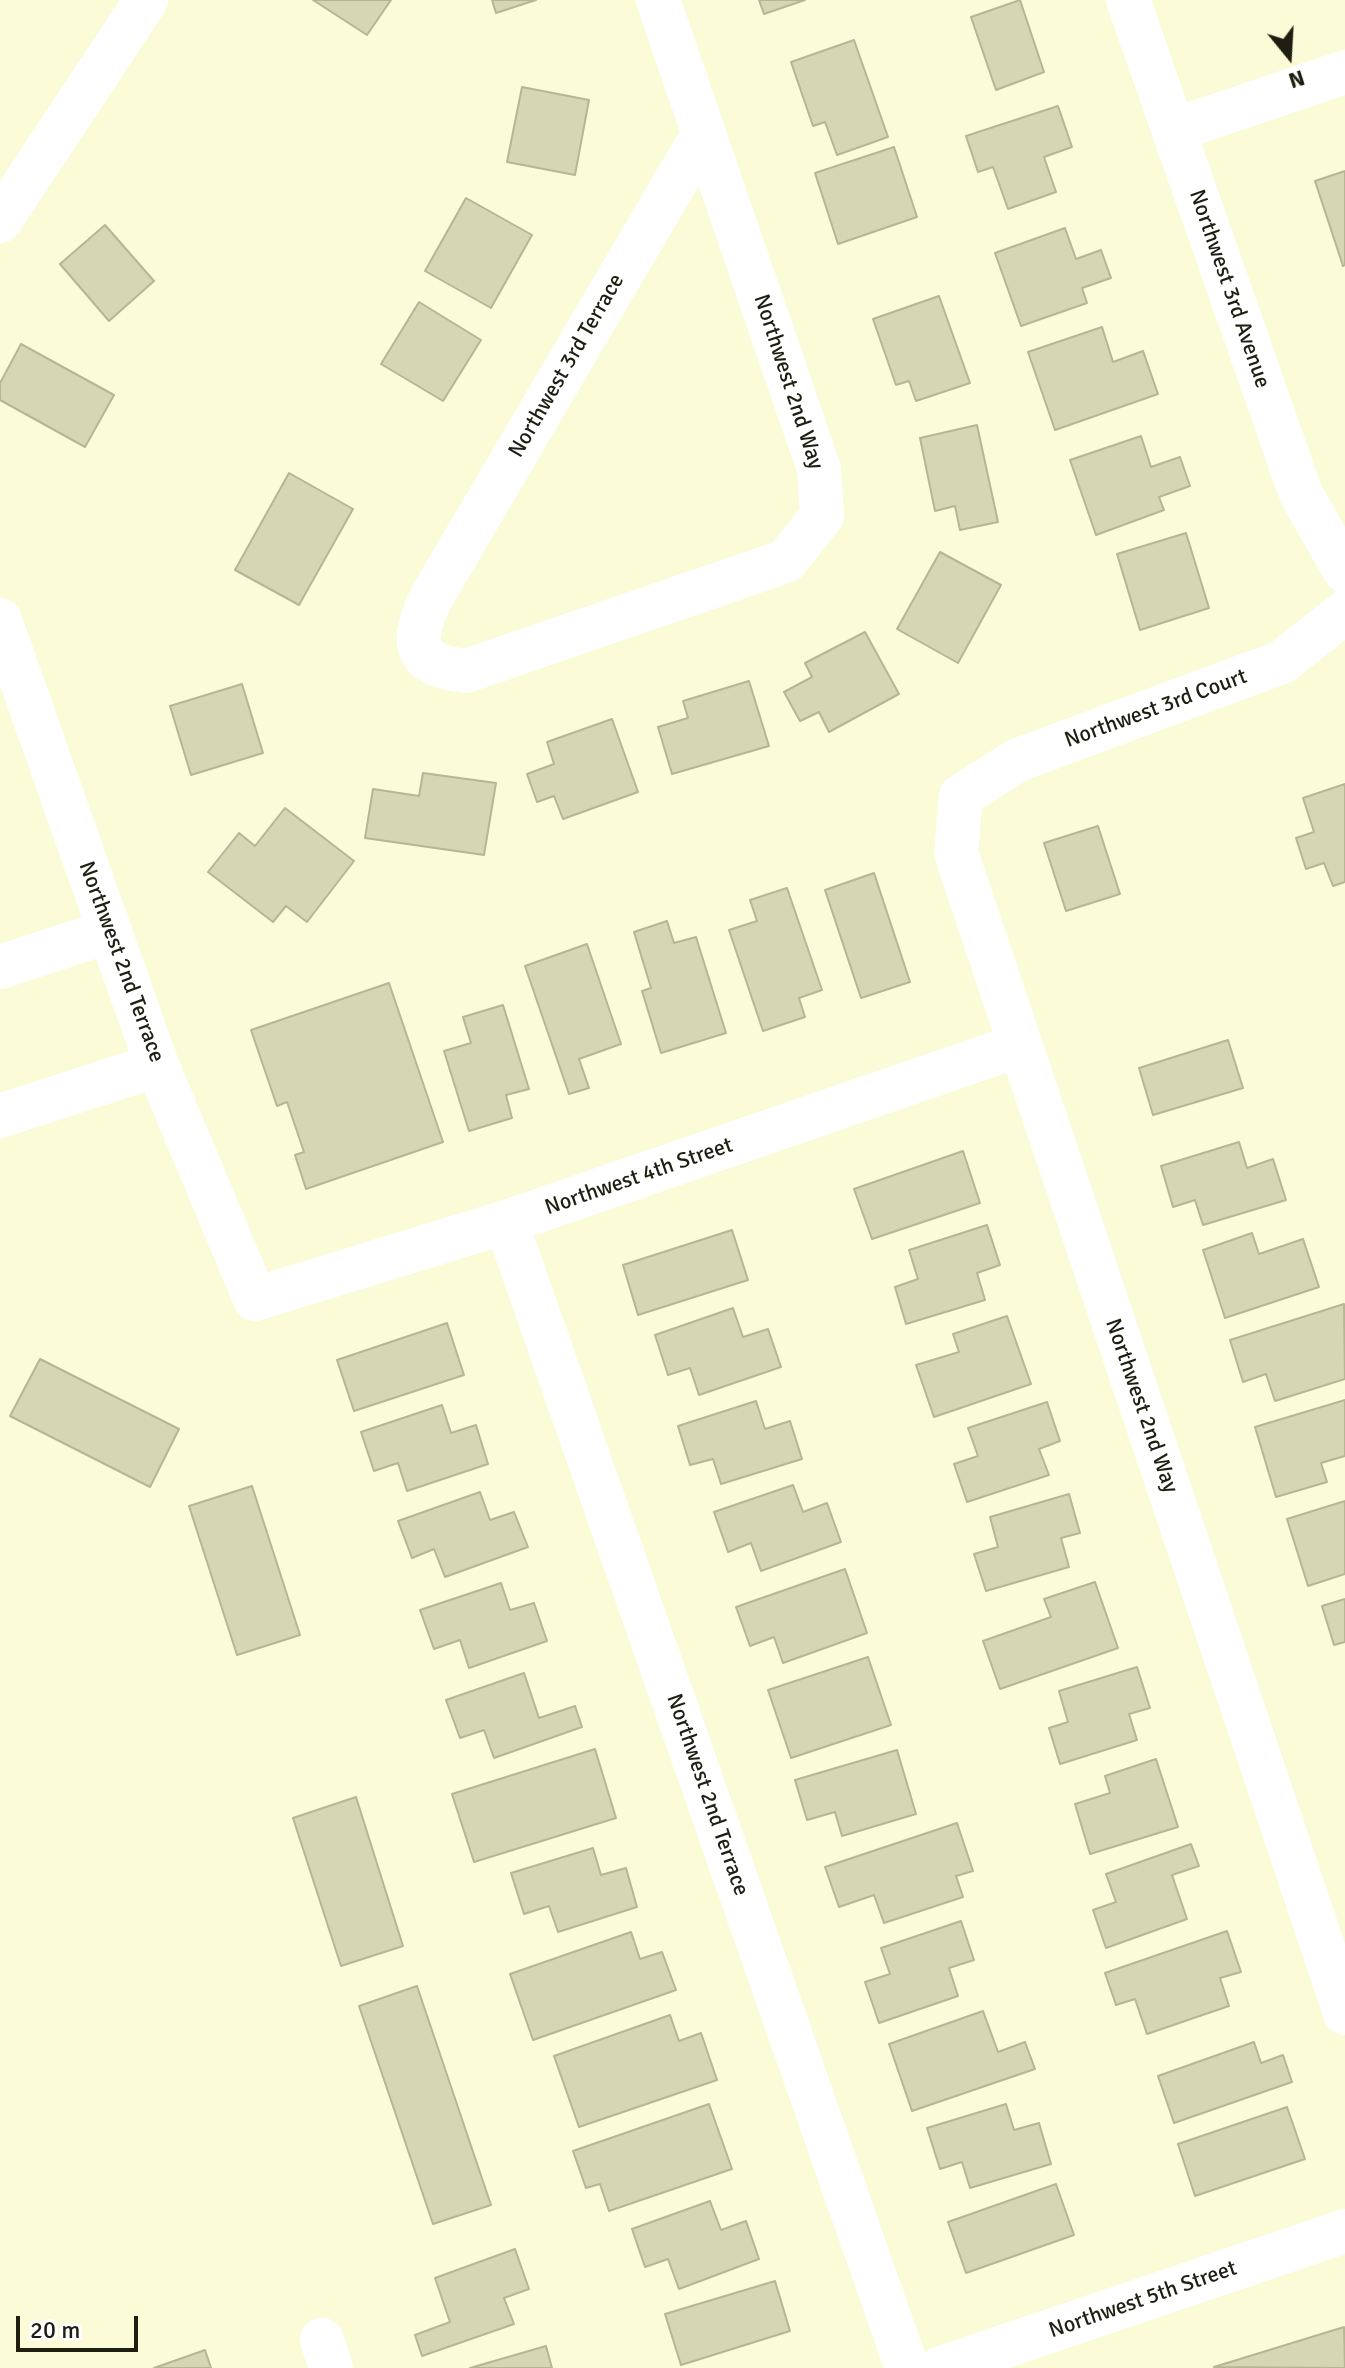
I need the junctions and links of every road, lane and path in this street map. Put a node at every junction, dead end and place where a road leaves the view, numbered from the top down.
1 (146, 0) edge
2 (658, 0) edge
3 (1128, 0) edge
4 (1345, 72) edge
5 (1174, 130) junction
6 (703, 135) junction
7 (0, 221) edge
8 (1345, 571) edge
9 (431, 598) joint
10 (1345, 612) edge
11 (0, 620) edge
12 (961, 796) joint
13 (110, 931) junction
14 (0, 967) edge
15 (1020, 1045) junction
16 (157, 1065) junction
17 (0, 1116) edge
18 (506, 1222) junction
19 (255, 1299) joint
20 (1345, 2013) edge
21 (1345, 2231) edge
22 (907, 2368) edge
23 (941, 2368) edge

1 - 7 street
2 - 6 street, Northwest 2nd Way
3 - 5 street, Northwest 3rd Avenue
4 - 5 street
5 - 8 street, Northwest 3rd Avenue
6 - 9 street, Northwest 3rd Terrace
6 - 9 street, Northwest 2nd Way
10 - 12 street, Northwest 3rd Court
11 - 13 street, Northwest 2nd Terrace
12 - 15 street, Northwest 2nd Way
13 - 14 street
13 - 16 street, Northwest 2nd Terrace
15 - 18 street, Northwest 4th Street
15 - 20 street, Northwest 2nd Way
16 - 17 street
16 - 19 street, Northwest 2nd Terrace
18 - 19 street, Northwest 4th Street
18 - 22 street, Northwest 2nd Terrace
21 - 23 street, Northwest 5th Street

